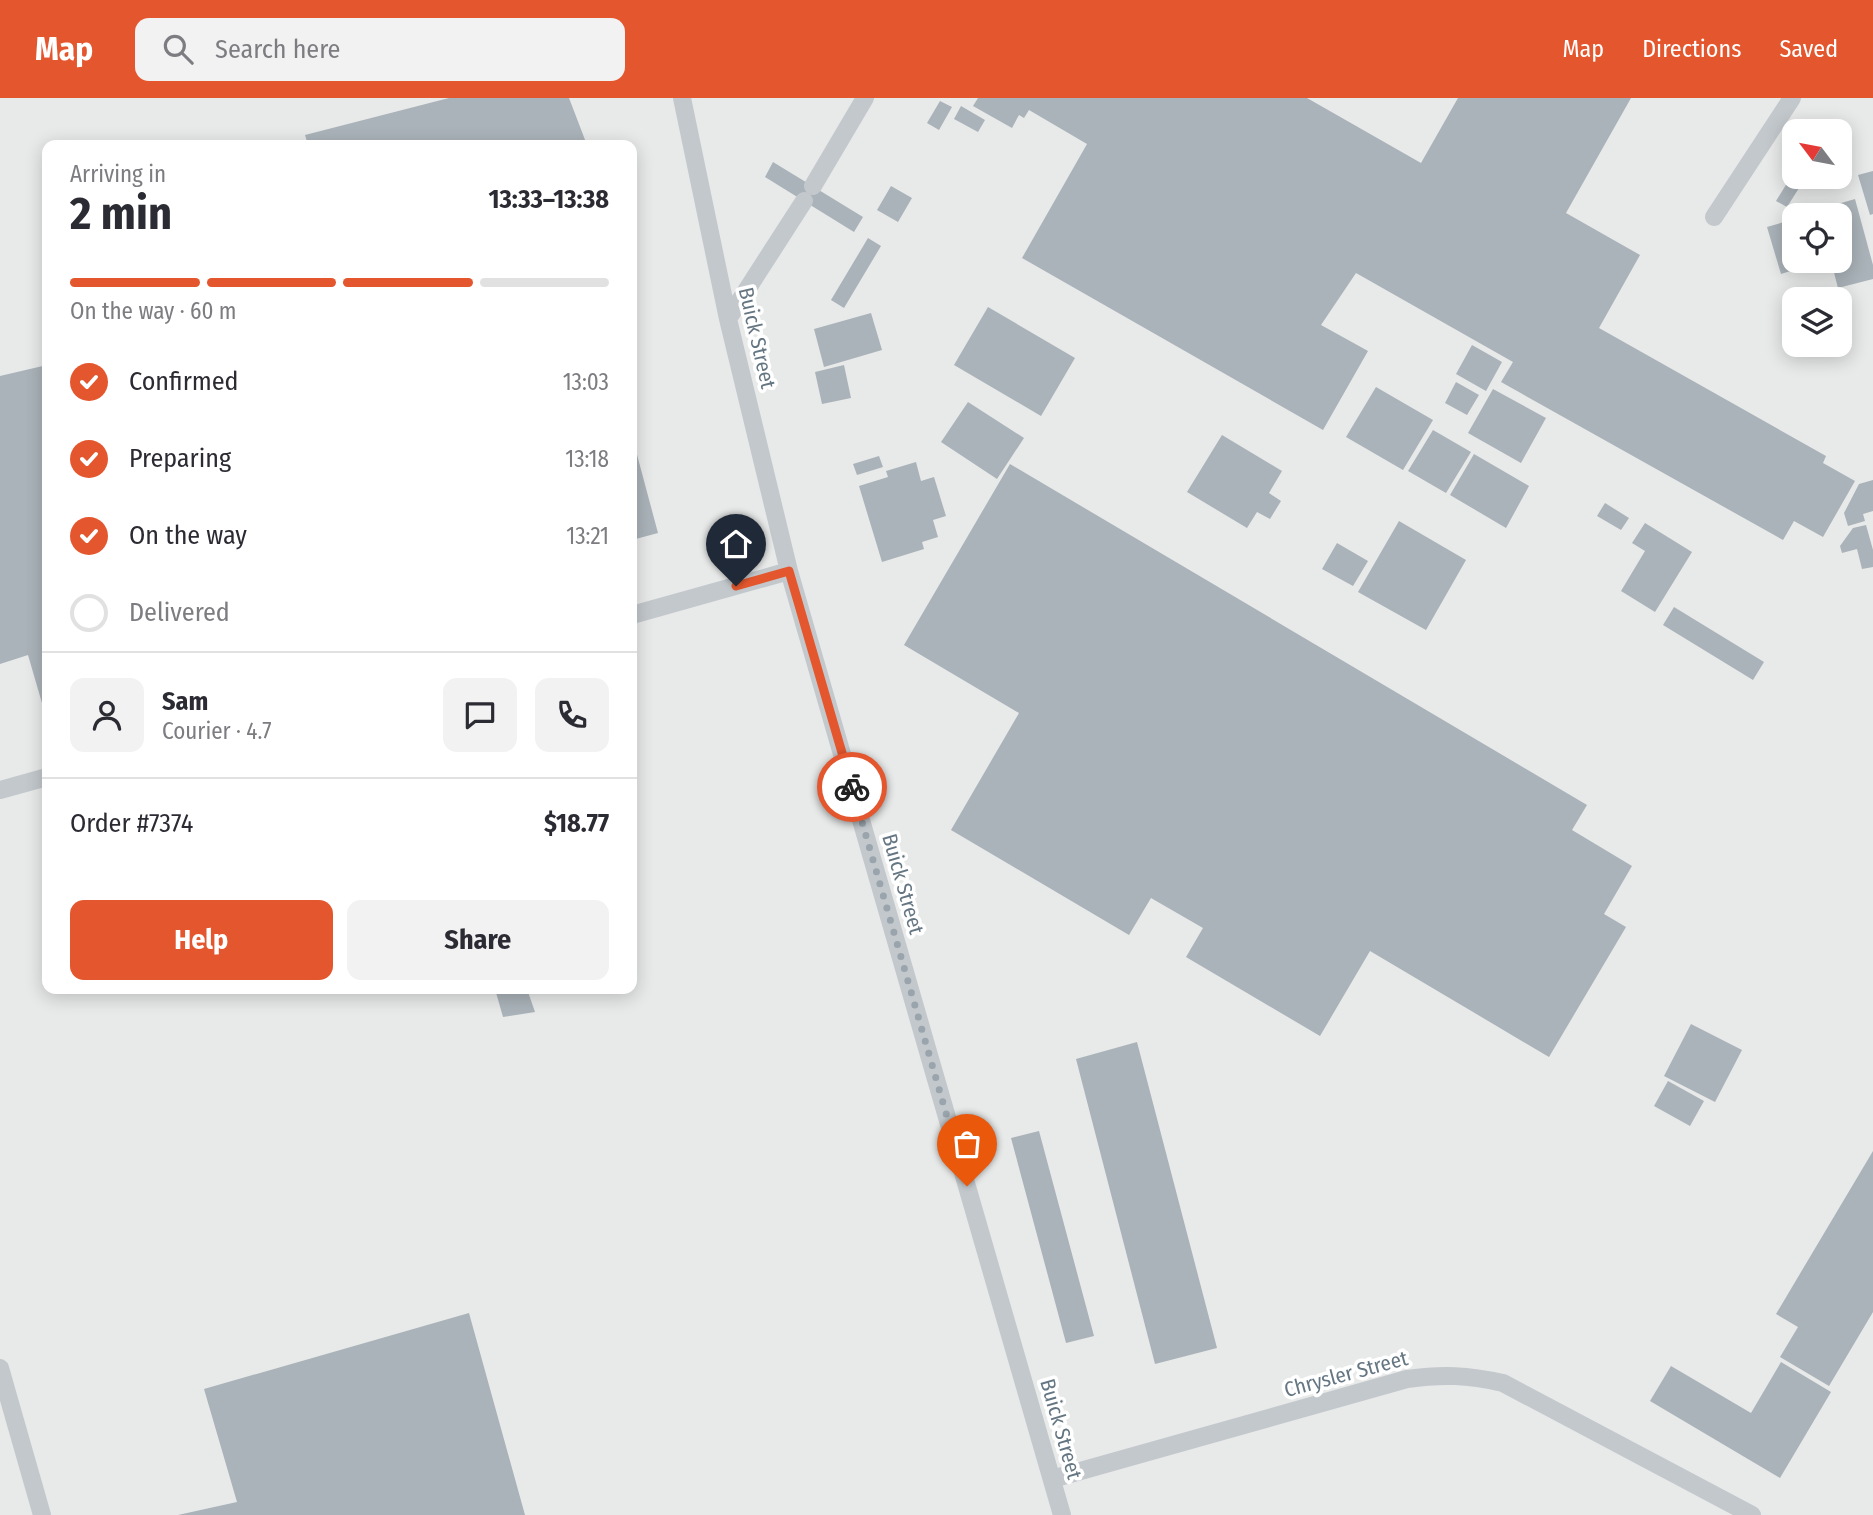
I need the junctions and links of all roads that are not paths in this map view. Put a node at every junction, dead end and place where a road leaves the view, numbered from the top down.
1 (682, 98) edge
2 (865, 98) edge
3 (1792, 98) edge
4 (1714, 217) dead end
5 (728, 319) junction
6 (789, 571) junction
7 (637, 614) edge
8 (42, 777) edge
9 (0, 790) edge
10 (0, 1368) edge
11 (1052, 1479) junction
12 (41, 1515) edge
13 (1062, 1515) edge
14 (1752, 1515) edge

1 - 5 lane, Buick Street
2 - 5 lane
3 - 4 lane
5 - 6 lane, Buick Street
6 - 7 lane
6 - 11 lane, Buick Street
8 - 9 lane
10 - 12 lane
11 - 13 lane, Buick Street
11 - 14 lane, Chrysler Street

